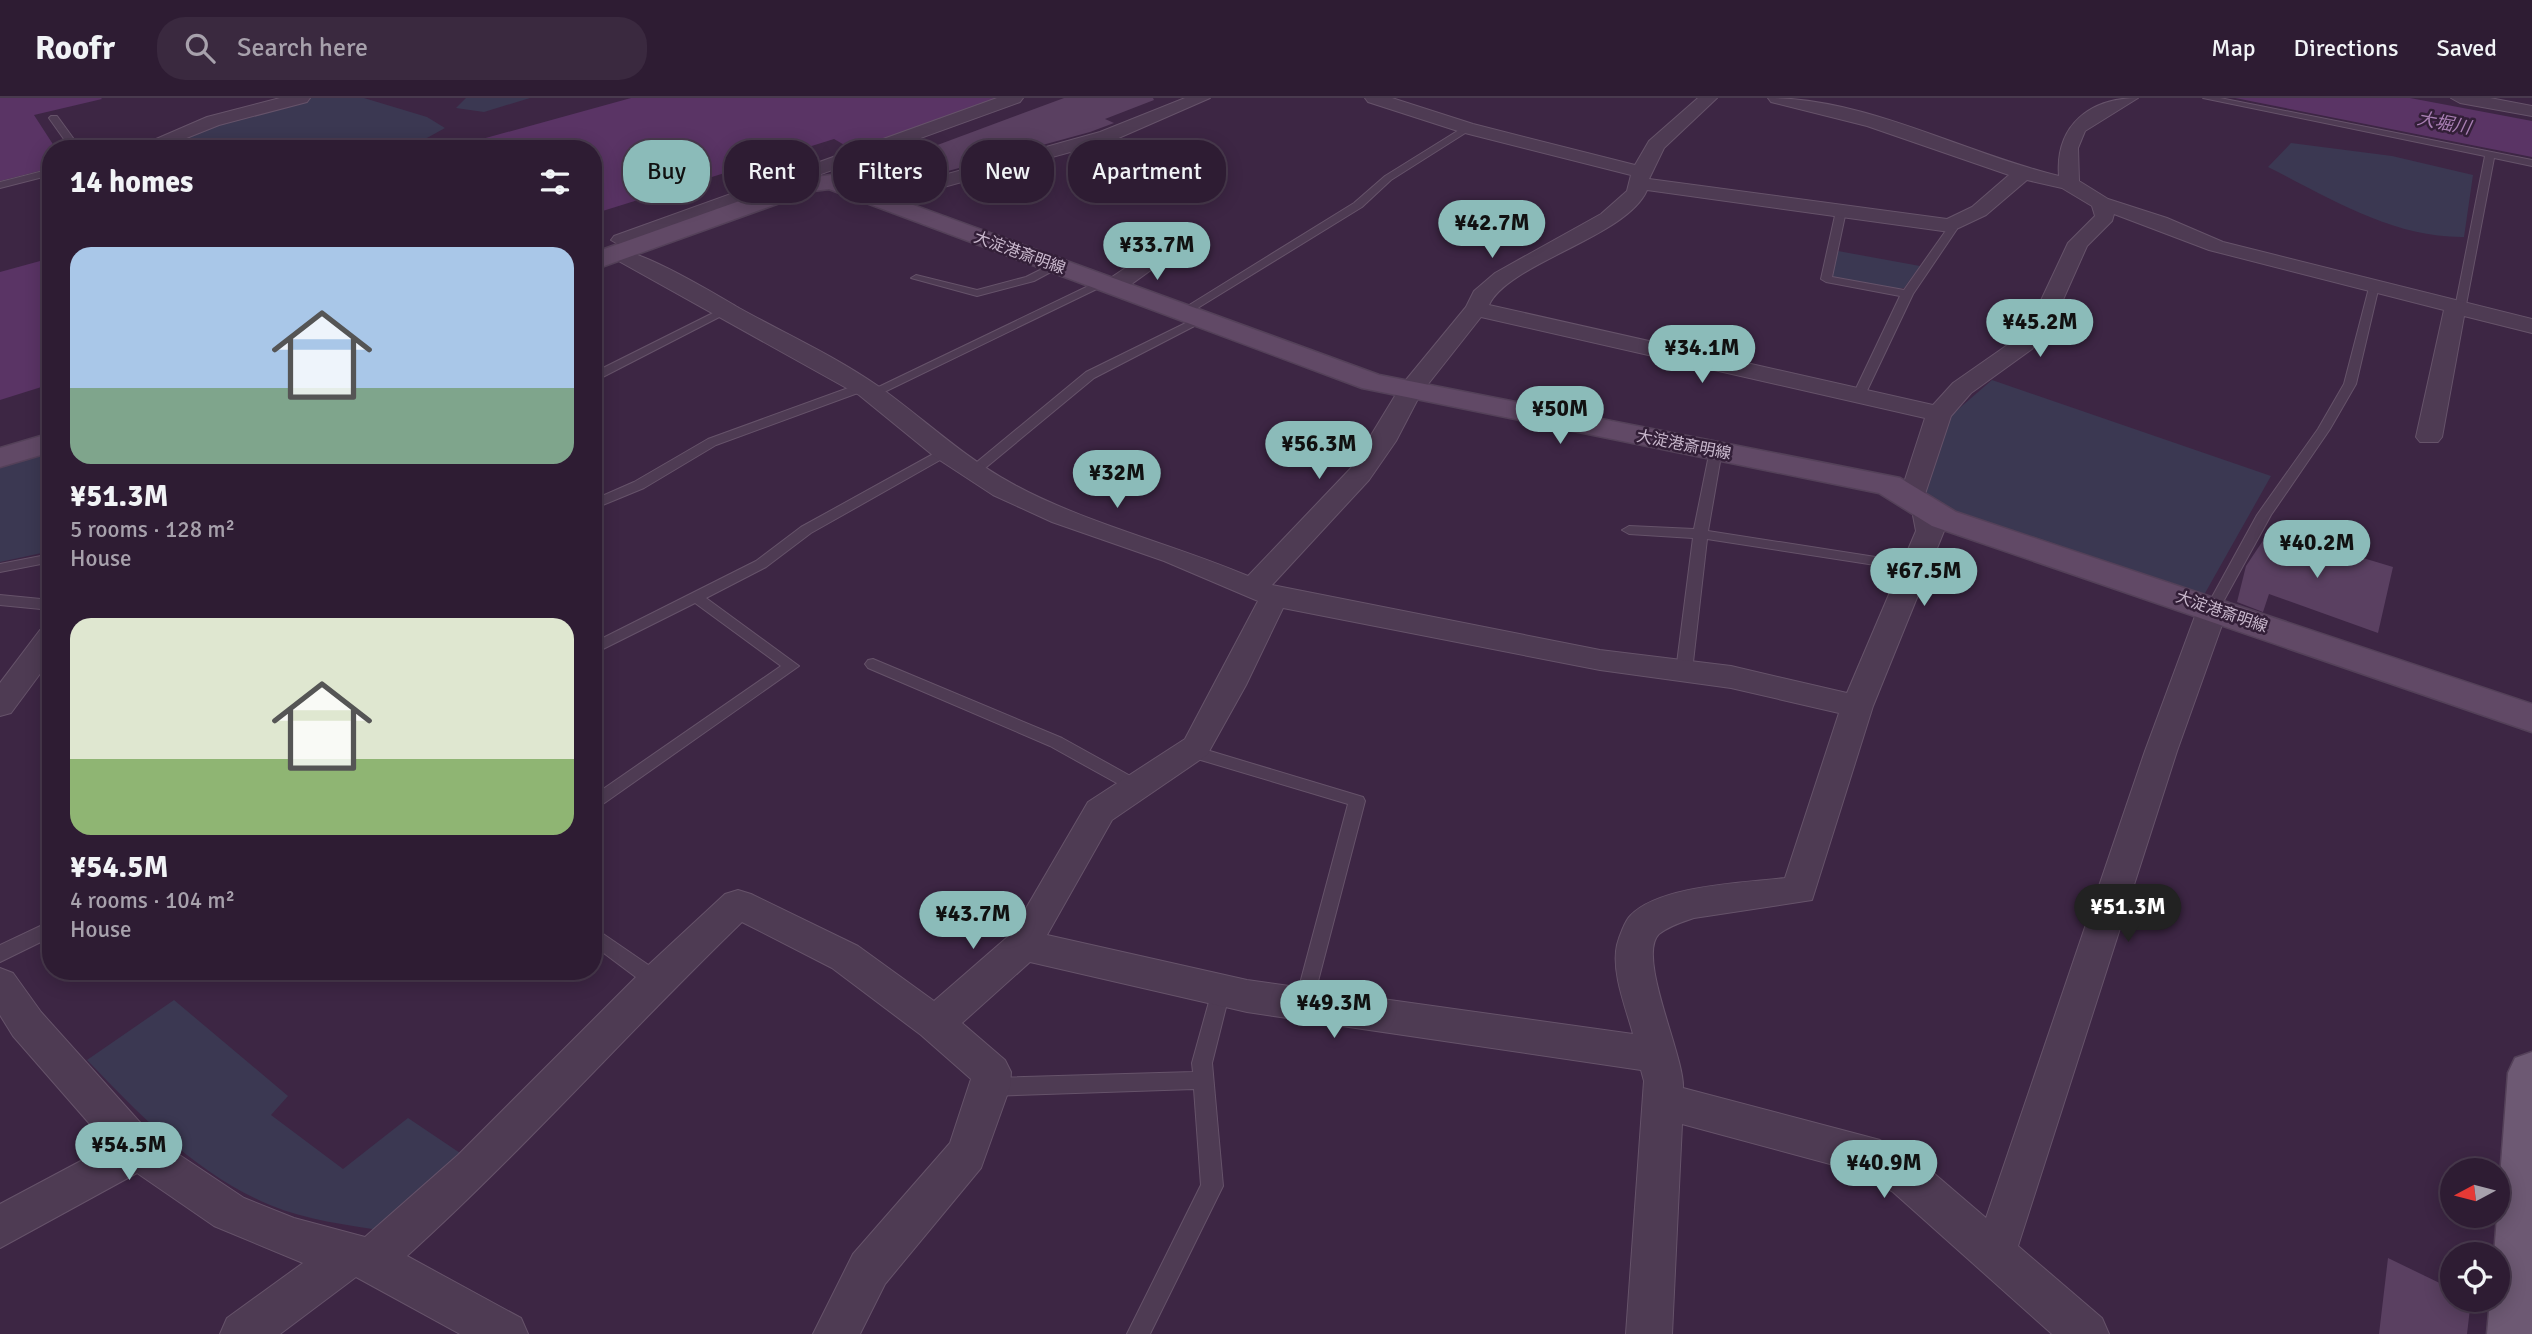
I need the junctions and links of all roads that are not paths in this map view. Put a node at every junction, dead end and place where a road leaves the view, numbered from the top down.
1 (301, 98) edge
2 (1014, 98) edge
3 (1202, 98) edge
4 (1374, 98) edge
5 (1708, 98) edge
6 (1777, 98) edge
7 (2129, 98) edge
8 (2207, 98) edge
9 (2460, 98) edge
10 (2532, 111) edge
11 (54, 118) dead end
12 (1466, 128) junction
13 (70, 140) edge
14 (165, 140) edge
15 (2490, 155) junction
16 (2532, 163) edge
17 (2023, 173) junction
18 (42, 174) edge
19 (1640, 178) junction
20 (947, 180) edge
21 (833, 183) edge
22 (2069, 184) junction
23 (0, 186) edge
24 (883, 203) edge
25 (2101, 203) junction
26 (1841, 211) junction
27 (1950, 226) junction
28 (1177, 242) dead end
29 (610, 252) edge
30 (1056, 265) junction
31 (916, 278) dead end
32 (1108, 284) junction
33 (2374, 286) junction
34 (1907, 294) junction
35 (2461, 308) junction
36 (1476, 309) junction
37 (725, 310) junction
38 (1192, 316) junction
39 (2532, 326) edge
40 (602, 372) edge
41 (867, 390) junction
42 (1410, 391) junction
43 (1858, 397) junction
44 (1940, 414) junction
45 (2429, 437) dead end
46 (42, 445) edge
47 (1716, 450) junction
48 (944, 452) junction
49 (0, 458) edge
50 (973, 471) junction
51 (602, 501) edge
52 (1918, 504) junction
53 (1629, 530) dead end
54 (1701, 534) junction
55 (42, 560) edge
56 (1914, 567) junction
57 (0, 568) edge
58 (1264, 593) junction
59 (696, 597) junction
60 (0, 600) edge
61 (42, 604) edge
62 (2213, 608) junction
63 (602, 644) edge
64 (42, 649) edge
65 (873, 664) dead end
66 (1684, 671) junction
67 (0, 705) edge
68 (1857, 706) junction
69 (2532, 718) edge
70 (1190, 751) junction
71 (1137, 787) junction
72 (602, 798) edge
73 (42, 933) edge
74 (602, 941) edge
75 (1024, 945) junction
76 (0, 954) edge
77 (656, 981) junction
78 (0, 984) edge
79 (1221, 991) junction
80 (1303, 1006) junction
81 (935, 1023) junction
82 (1658, 1055) junction
83 (2532, 1073) edge
84 (1203, 1080) junction
85 (990, 1087) junction
86 (1662, 1101) junction
87 (139, 1151) junction
88 (0, 1227) edge
89 (1988, 1245) junction
90 (361, 1258) junction
91 (243, 1334) edge
92 (505, 1334) edge
93 (836, 1334) edge
94 (1138, 1334) edge
95 (1649, 1334) edge
96 (2086, 1334) edge
97 (2515, 1334) edge

1 - 14 street
2 - 29 street
3 - 20 street
4 - 12 street
5 - 19 street
6 - 17 street
7 - 22 street
8 - 15 lane
9 - 10 street
11 - 13 lane
12 - 19 street
12 - 38 lane
15 - 16 lane
15 - 35 lane
17 - 22 street
17 - 27 street
18 - 23 lane
19 - 26 street
19 - 36 street
21 - 29 main road, 大淀港斎明線
22 - 25 street
24 - 30 main road, 大淀港斎明線
25 - 33 street
25 - 44 street
26 - 27 street
26 - 34 lane
27 - 34 lane
28 - 32 street
29 - 37 street
30 - 31 lane
30 - 32 main road, 大淀港斎明線
32 - 38 main road, 大淀港斎明線
32 - 41 lane
33 - 35 street
33 - 62 lane
34 - 43 lane
35 - 39 street
35 - 45 street
36 - 42 street
36 - 43 street
37 - 40 lane
37 - 41 street
38 - 42 main road, 大淀港斎明線
38 - 50 lane
41 - 48 street
41 - 51 lane
42 - 47 main road, 大淀港斎明線
42 - 58 street
43 - 44 street
44 - 52 street
46 - 49 main road
47 - 52 main road, 大淀港斎明線
47 - 54 lane
48 - 50 street
48 - 59 lane
50 - 58 street
52 - 56 street
52 - 62 main road, 大淀港斎明線
53 - 54 lane
54 - 56 lane
54 - 66 lane
55 - 57 lane
56 - 68 street
58 - 66 street
58 - 70 street
59 - 63 lane
59 - 72 lane
60 - 61 lane
62 - 69 main road, 大淀港斎明線
62 - 89 street
64 - 67 street
65 - 71 lane
66 - 68 street
68 - 82 street
70 - 71 street
70 - 80 lane
71 - 75 street
73 - 76 lane
74 - 77 lane
75 - 79 street
75 - 81 street
77 - 81 street
77 - 90 street
78 - 87 street
79 - 80 street
79 - 84 lane
80 - 82 street
81 - 85 street
82 - 86 street
83 - 97 main road
84 - 85 lane
84 - 94 lane
85 - 93 street
86 - 89 street
86 - 95 street
87 - 88 street
87 - 90 street
89 - 96 street
90 - 91 street
90 - 92 street

